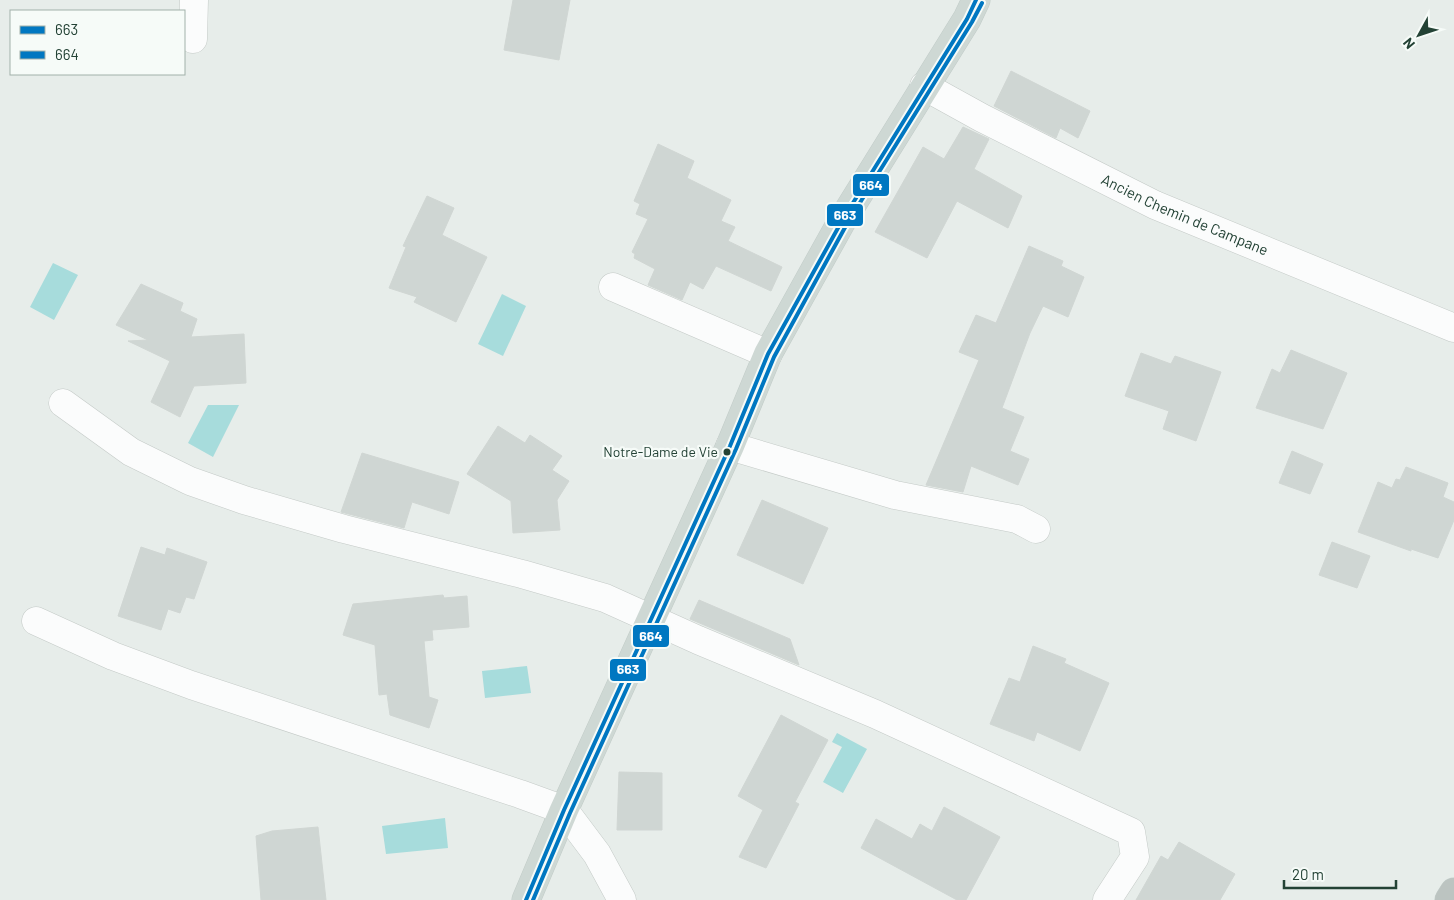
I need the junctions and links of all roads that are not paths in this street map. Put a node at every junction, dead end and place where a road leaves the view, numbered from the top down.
1 (194, 0) edge
2 (976, 0) edge
3 (193, 39) dead end
4 (924, 86) junction
5 (613, 287) dead end
6 (1454, 328) edge
7 (768, 354) junction
8 (63, 403) dead end
9 (730, 446) junction
10 (1036, 529) dead end
11 (651, 620) junction
12 (36, 621) dead end
13 (564, 810) junction
14 (1454, 892) edge
15 (526, 900) edge
16 (622, 900) edge
17 (1107, 900) edge
18 (1449, 900) edge

1 - 3 street
2 - 4 main road
4 - 6 street, Ancien Chemin de Campane
4 - 7 main road
5 - 7 street
7 - 9 main road
8 - 11 street
9 - 10 street
9 - 11 main road
11 - 13 main road
11 - 17 street
12 - 13 street
13 - 15 main road
13 - 16 street
14 - 18 highway

